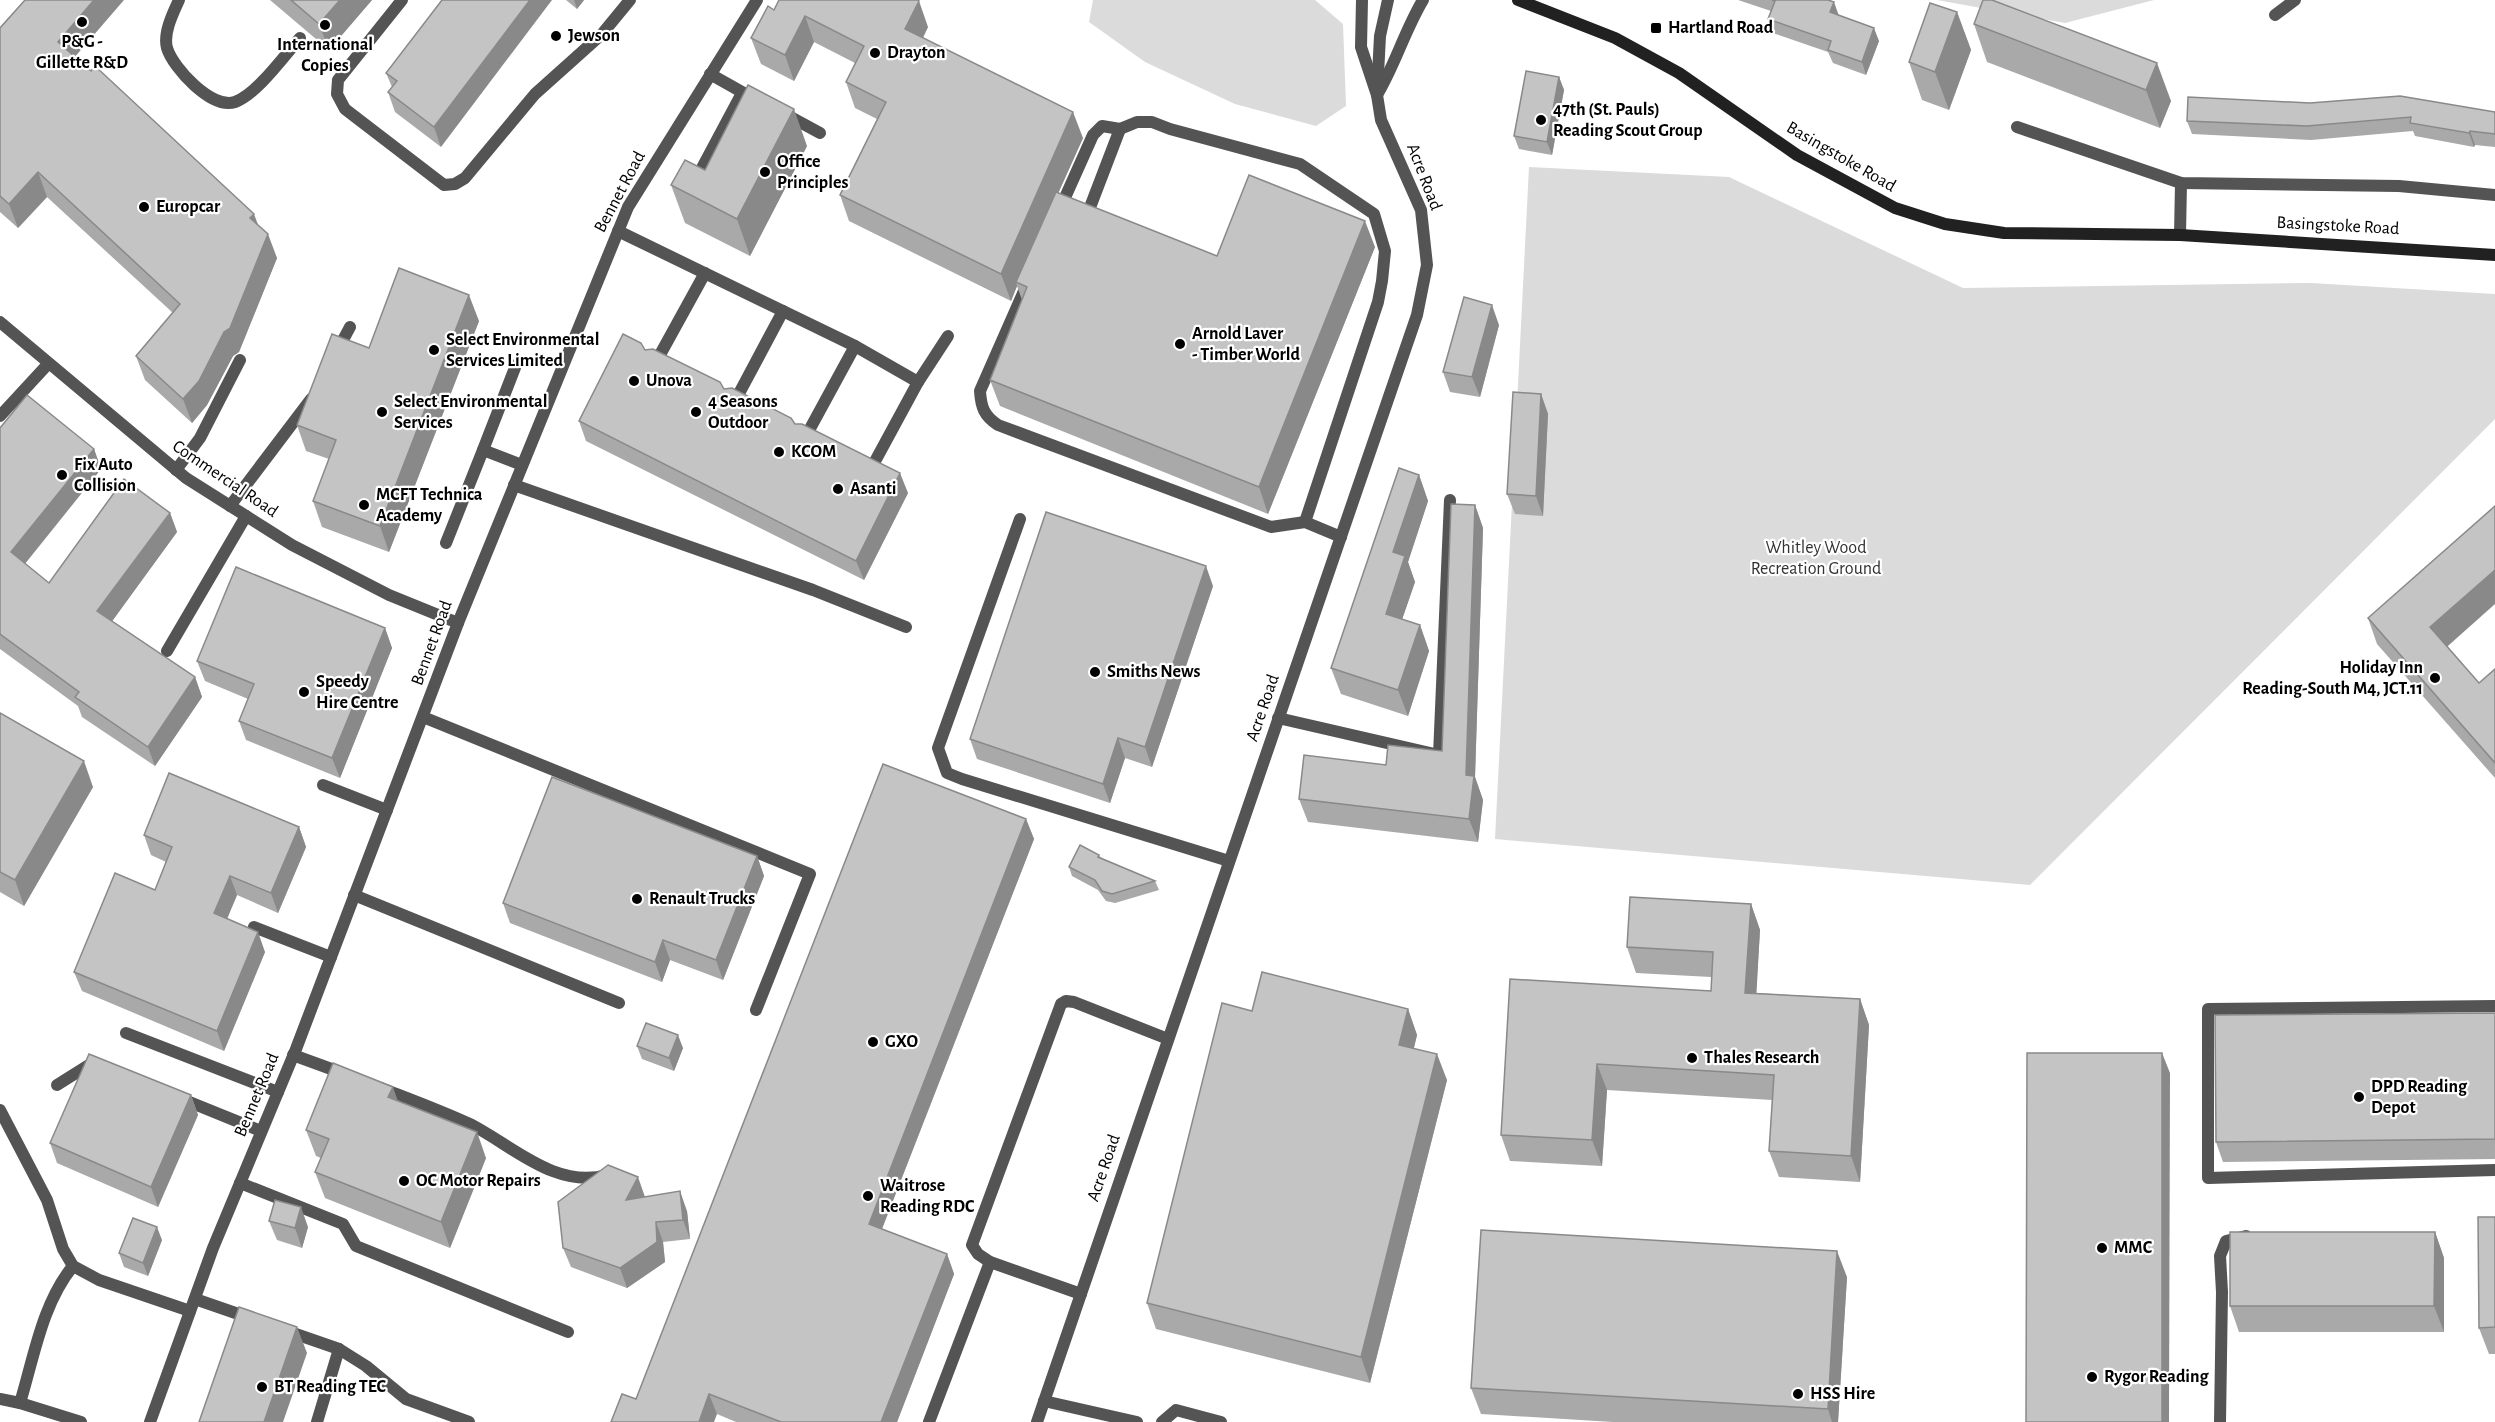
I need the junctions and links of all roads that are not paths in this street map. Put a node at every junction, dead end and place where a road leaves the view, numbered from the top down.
1 (179, 0) edge
2 (402, 0) edge
3 (630, 0) edge
4 (757, 0) edge
5 (1362, 0) edge
6 (1388, 0) edge
7 (1423, 0) edge
8 (1518, 0) edge
9 (2295, 0) edge
10 (1534, 2) edge
11 (2275, 15) dead end
12 (300, 38) dead end
13 (710, 74) junction
14 (742, 93) junction
15 (1377, 95) junction
16 (2017, 127) dead end
17 (1120, 129) junction
18 (820, 133) dead end
19 (2181, 183) junction
20 (691, 188) edge
21 (2495, 195) edge
22 (1089, 210) edge
23 (1054, 222) edge
24 (618, 231) junction
25 (2180, 235) junction
26 (2495, 255) edge
27 (1035, 266) edge
28 (705, 273) junction
29 (783, 311) junction
30 (0, 322) edge
31 (350, 327) dead end
32 (948, 336) dead end
33 (855, 346) junction
34 (240, 360) dead end
35 (656, 362) edge
36 (48, 364) junction
37 (516, 365) dead end
38 (329, 366) edge
39 (918, 382) junction
40 (319, 385) edge
41 (735, 401) edge
42 (0, 416) edge
43 (806, 436) edge
44 (483, 450) junction
45 (522, 465) junction
46 (873, 465) edge
47 (176, 470) junction
48 (514, 485) junction
49 (1450, 500) dead end
50 (230, 506) junction
51 (246, 516) junction
52 (1020, 519) dead end
53 (1305, 522) junction
54 (1341, 537) junction
55 (446, 543) dead end
56 (458, 623) junction
57 (906, 627) dead end
58 (167, 651) dead end
59 (423, 717) junction
60 (1278, 718) junction
61 (323, 786) dead end
62 (387, 810) junction
63 (1229, 861) junction
64 (354, 896) junction
65 (254, 927) dead end
66 (331, 957) junction
67 (619, 1003) dead end
68 (2495, 1006) edge
69 (756, 1010) dead end
70 (126, 1033) dead end
71 (1168, 1039) junction
72 (293, 1055) junction
73 (103, 1067) edge
74 (57, 1085) dead end
75 (278, 1092) junction
76 (170, 1094) edge
77 (0, 1110) edge
78 (261, 1131) junction
79 (2495, 1170) edge
80 (618, 1172) edge
81 (240, 1183) junction
82 (2262, 1236) edge
83 (990, 1262) junction
84 (73, 1266) junction
85 (1081, 1294) junction
86 (193, 1305) junction
87 (568, 1332) dead end
88 (339, 1349) junction
89 (0, 1400) edge
90 (1044, 1401) junction
91 (20, 1403) junction
92 (1096, 1418) edge
93 (81, 1422) edge
94 (150, 1422) edge
95 (316, 1422) edge
96 (469, 1422) edge
97 (929, 1422) edge
98 (1037, 1422) edge
99 (1137, 1422) edge
100 (1162, 1422) edge
101 (1221, 1422) edge
102 (2220, 1422) edge

1 - 12 street
2 - 3 street
4 - 13 street, Bennet Road
5 - 15 street
6 - 15 street, Acre Road
7 - 15 street
8 - 10 main road, Basingstoke Road
9 - 11 street
10 - 25 main road, Basingstoke Road
13 - 14 street
13 - 24 street, Bennet Road
14 - 18 street
14 - 20 street
15 - 54 street, Acre Road
16 - 19 street
17 - 22 street
17 - 23 street
17 - 53 street
19 - 21 street
19 - 25 street
24 - 28 street
24 - 45 street, Bennet Road
25 - 26 main road, Basingstoke Road
27 - 53 street
28 - 29 street
28 - 35 street
29 - 33 street
29 - 41 street
30 - 36 street, Commercial Road
31 - 38 street
32 - 39 street
33 - 39 street
33 - 43 street
34 - 47 street
36 - 42 street
36 - 47 street, Commercial Road
37 - 44 street
39 - 46 street
40 - 50 street
44 - 45 street
44 - 55 street
45 - 48 street, Bennet Road
47 - 50 street, Commercial Road
48 - 56 street, Bennet Road
48 - 57 street
49 - 60 street
50 - 51 street, Commercial Road
51 - 56 street, Commercial Road
51 - 58 street
52 - 63 street
53 - 54 street
54 - 60 street, Acre Road
56 - 59 street, Bennet Road
59 - 62 street, Bennet Road
59 - 69 street
60 - 63 street, Acre Road
61 - 62 street
62 - 64 street, Bennet Road
63 - 71 street, Acre Road
64 - 66 street, Bennet Road
64 - 67 street
65 - 66 street
66 - 72 street, Bennet Road
68 - 79 street
70 - 75 street
71 - 83 street
71 - 85 street, Acre Road
72 - 75 street, Bennet Road
72 - 80 street
73 - 74 street
75 - 78 street, Bennet Road
76 - 78 street
77 - 84 street
78 - 81 street, Bennet Road
81 - 86 street, Bennet Road
81 - 87 street
82 - 102 street
83 - 85 street
83 - 97 street
84 - 86 street
84 - 91 street
85 - 90 street, Acre Road
86 - 88 street
86 - 94 street, Bennet Road
88 - 95 street
88 - 96 street
89 - 91 street
90 - 92 street
90 - 98 street, Acre Road
91 - 93 street
92 - 99 street
100 - 101 street

